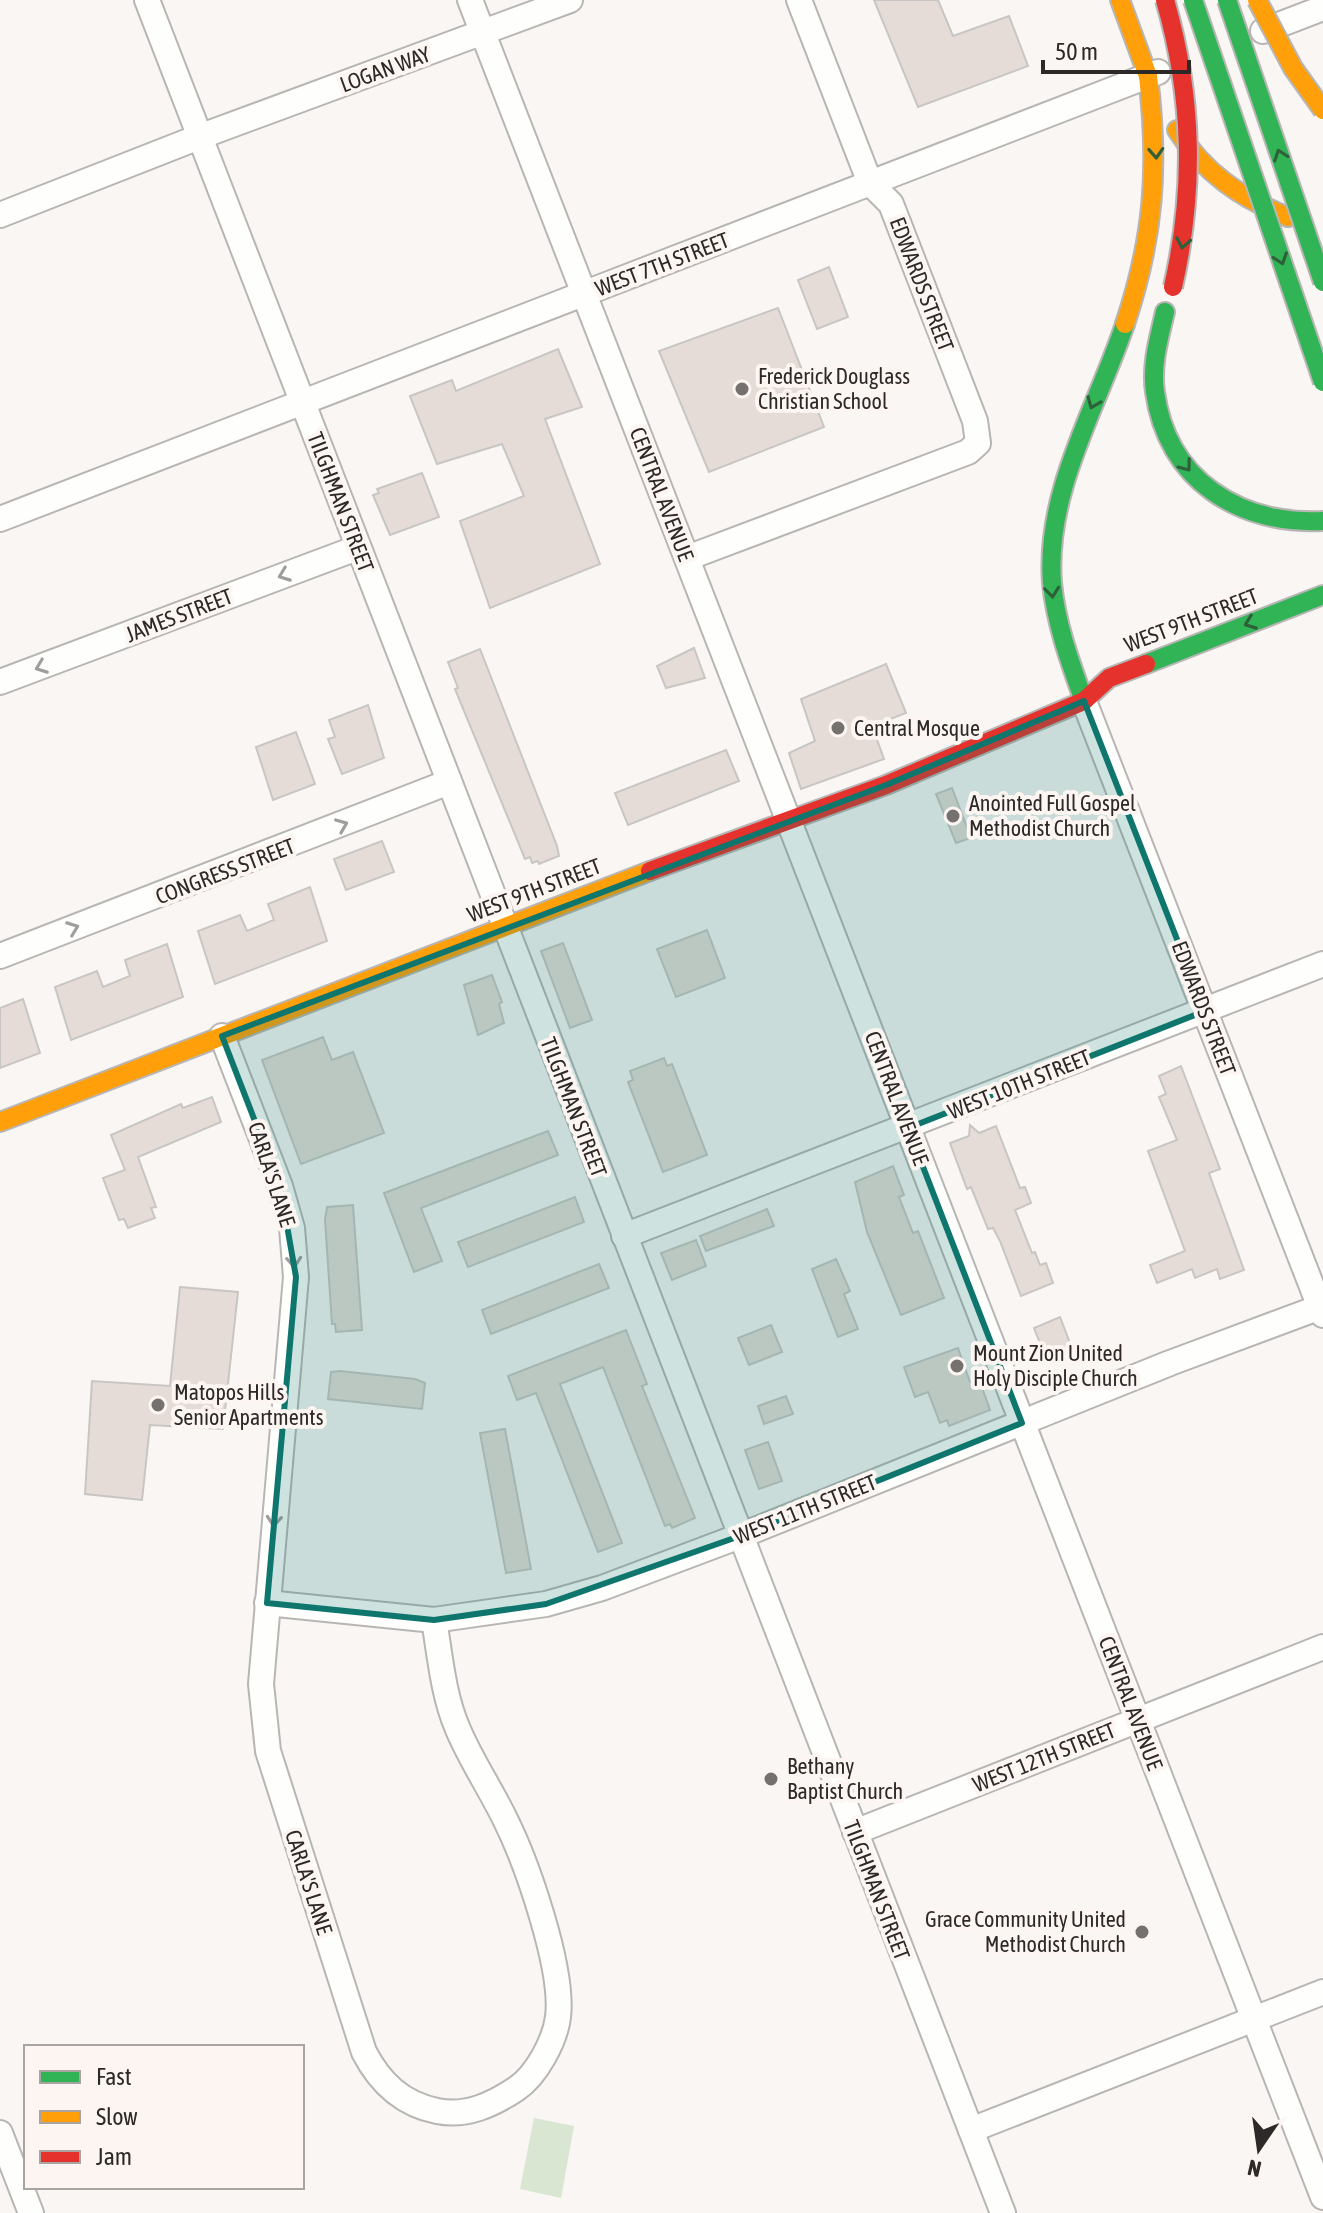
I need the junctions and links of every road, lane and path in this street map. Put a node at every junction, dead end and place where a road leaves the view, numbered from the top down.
1 (147, 0) edge
2 (470, 0) edge
3 (570, 0) edge
4 (799, 0) edge
5 (1120, 0) edge
6 (1165, 0) edge
7 (1193, 0) edge
8 (1227, 0) edge
9 (1257, 0) edge
10 (1323, 8) edge
11 (483, 34) junction
12 (1148, 76) junction
13 (1323, 110) edge
14 (199, 137) junction
15 (870, 183) junction
16 (0, 215) edge
17 (1323, 230) edge
18 (1323, 282) edge
19 (584, 293) junction
20 (1165, 312) junction
21 (1133, 380) dead end
22 (1323, 382) edge
23 (302, 403) junction
24 (1105, 428) dead end
25 (1056, 515) junction
26 (0, 519) edge
27 (1323, 521) edge
28 (357, 548) junction
29 (687, 558) junction
30 (1323, 595) edge
31 (0, 682) edge
32 (1095, 701) junction
33 (449, 782) junction
34 (789, 820) junction
35 (505, 927) junction
36 (0, 956) edge
37 (1323, 964) edge
38 (1205, 1011) junction
39 (222, 1036) junction
40 (0, 1122) edge
41 (908, 1128) junction
42 (624, 1236) junction
43 (1322, 1309) edge
44 (1022, 1423) junction
45 (740, 1536) junction
46 (267, 1603) junction
47 (434, 1620) junction
48 (1323, 1647) edge
49 (1137, 1718) junction
50 (855, 1832) junction
51 (1323, 1992) edge
52 (1254, 2019) junction
53 (971, 2130) junction
54 (0, 2133) edge
55 (1323, 2197) edge
56 (1323, 2209) edge
57 (31, 2213) edge
58 (1003, 2213) edge
59 (1308, 2213) edge

1 - 14 street, TILGHMAN STREET
2 - 11 street, CENTRAL AVENUE
3 - 11 street, LOGAN WAY
4 - 15 street, EDWARDS STREET
5 - 12 main road
6 -> 20 main road, bridge
7 -> 22 main road, bridge
18 -> 8 main road, bridge
9 - 13 main road, bridge
10 - 12 street, WEST 7TH STREET
11 - 14 street, LOGAN WAY
11 - 19 street, CENTRAL AVENUE
12 - 15 street, WEST 7TH STREET
12 - 17 main road
12 -> 25 main road
14 - 16 street, LOGAN WAY
14 - 23 street, TILGHMAN STREET
15 - 19 street, WEST 7TH STREET
15 - 29 street, EDWARDS STREET
19 - 23 street, WEST 7TH STREET
19 - 29 street, CENTRAL AVENUE
20 - 21 main road
20 -> 27 main road
23 - 26 street, WEST 7TH STREET
23 - 28 street, TILGHMAN STREET
24 - 25 main road
25 -> 32 main road
28 -> 31 street, JAMES STREET
28 - 33 street, TILGHMAN STREET
29 - 34 street, CENTRAL AVENUE
30 -> 32 main road, WEST 9TH STREET
32 - 34 main road, WEST 9TH STREET
32 - 38 street, EDWARDS STREET
33 - 35 street, TILGHMAN STREET
36 -> 33 street, CONGRESS STREET
34 - 35 main road, WEST 9TH STREET
34 - 41 street, CENTRAL AVENUE
35 - 39 main road, WEST 9TH STREET
35 - 42 street, TILGHMAN STREET
37 - 38 street, WEST 10TH STREET
38 - 41 street, WEST 10TH STREET
38 - 43 street, EDWARDS STREET
39 - 40 main road, WEST 9TH STREET
39 -> 46 street, CARLA'S LANE
41 - 42 street, WEST 10TH STREET
41 - 44 street, CENTRAL AVENUE
42 - 45 street, TILGHMAN STREET
43 - 44 street, WEST 11TH STREET
44 - 45 street, WEST 11TH STREET
44 - 49 street, CENTRAL AVENUE
45 - 47 street, WEST 11TH STREET
45 - 50 street, TILGHMAN STREET
46 - 47 street, WEST 11TH STREET
46 - 47 street, CARLA'S LANE
48 - 49 street, WEST 12TH STREET
49 - 50 street, WEST 12TH STREET
49 - 52 street, CENTRAL AVENUE
50 - 53 street, TILGHMAN STREET
51 - 52 street
52 - 53 street
52 - 55 street, CENTRAL AVENUE
53 - 58 street, TILGHMAN STREET
54 - 57 street
56 - 59 street

